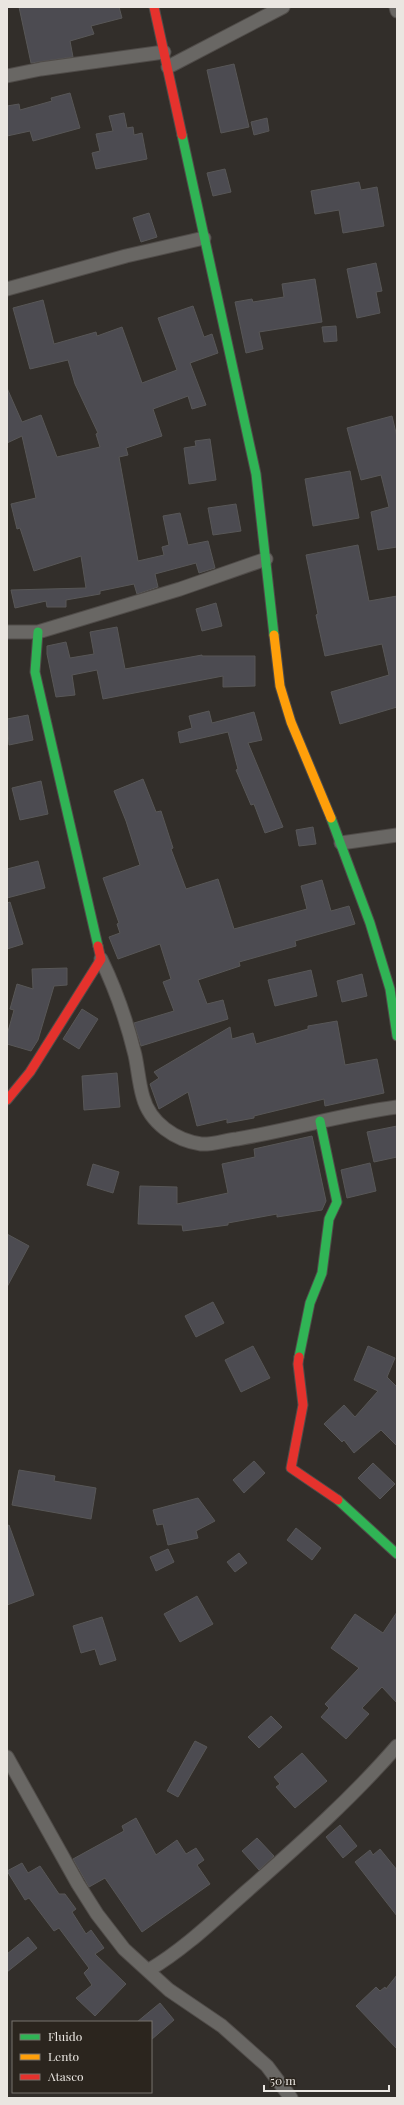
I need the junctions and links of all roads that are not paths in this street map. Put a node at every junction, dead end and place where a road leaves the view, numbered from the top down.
1 (154, 7) edge
2 (282, 7) edge
3 (396, 7) edge
4 (397, 11) edge
5 (164, 52) junction
6 (168, 67) junction
7 (7, 76) edge
8 (204, 238) junction
9 (7, 289) edge
10 (266, 559) junction
11 (7, 632) edge
12 (38, 632) junction
13 (397, 835) edge
14 (341, 843) junction
15 (101, 958) junction
16 (394, 989) edge
17 (397, 1036) edge
18 (7, 1100) edge
19 (397, 1107) edge
20 (320, 1121) junction
21 (397, 1554) edge
22 (397, 1746) edge
23 (7, 1757) edge
24 (149, 1970) junction
25 (291, 2098) edge

1 - 5 street
2 - 6 street
3 - 4 street
5 - 6 street
5 - 7 street
6 - 8 street
8 - 9 street
8 - 10 street
10 - 12 street
10 - 14 street
11 - 12 street
12 - 15 street
13 - 14 street
14 - 16 street
15 - 18 street
15 - 20 street
16 - 17 street
19 - 20 street
20 - 21 street
22 - 24 street
23 - 24 street
24 - 25 street

